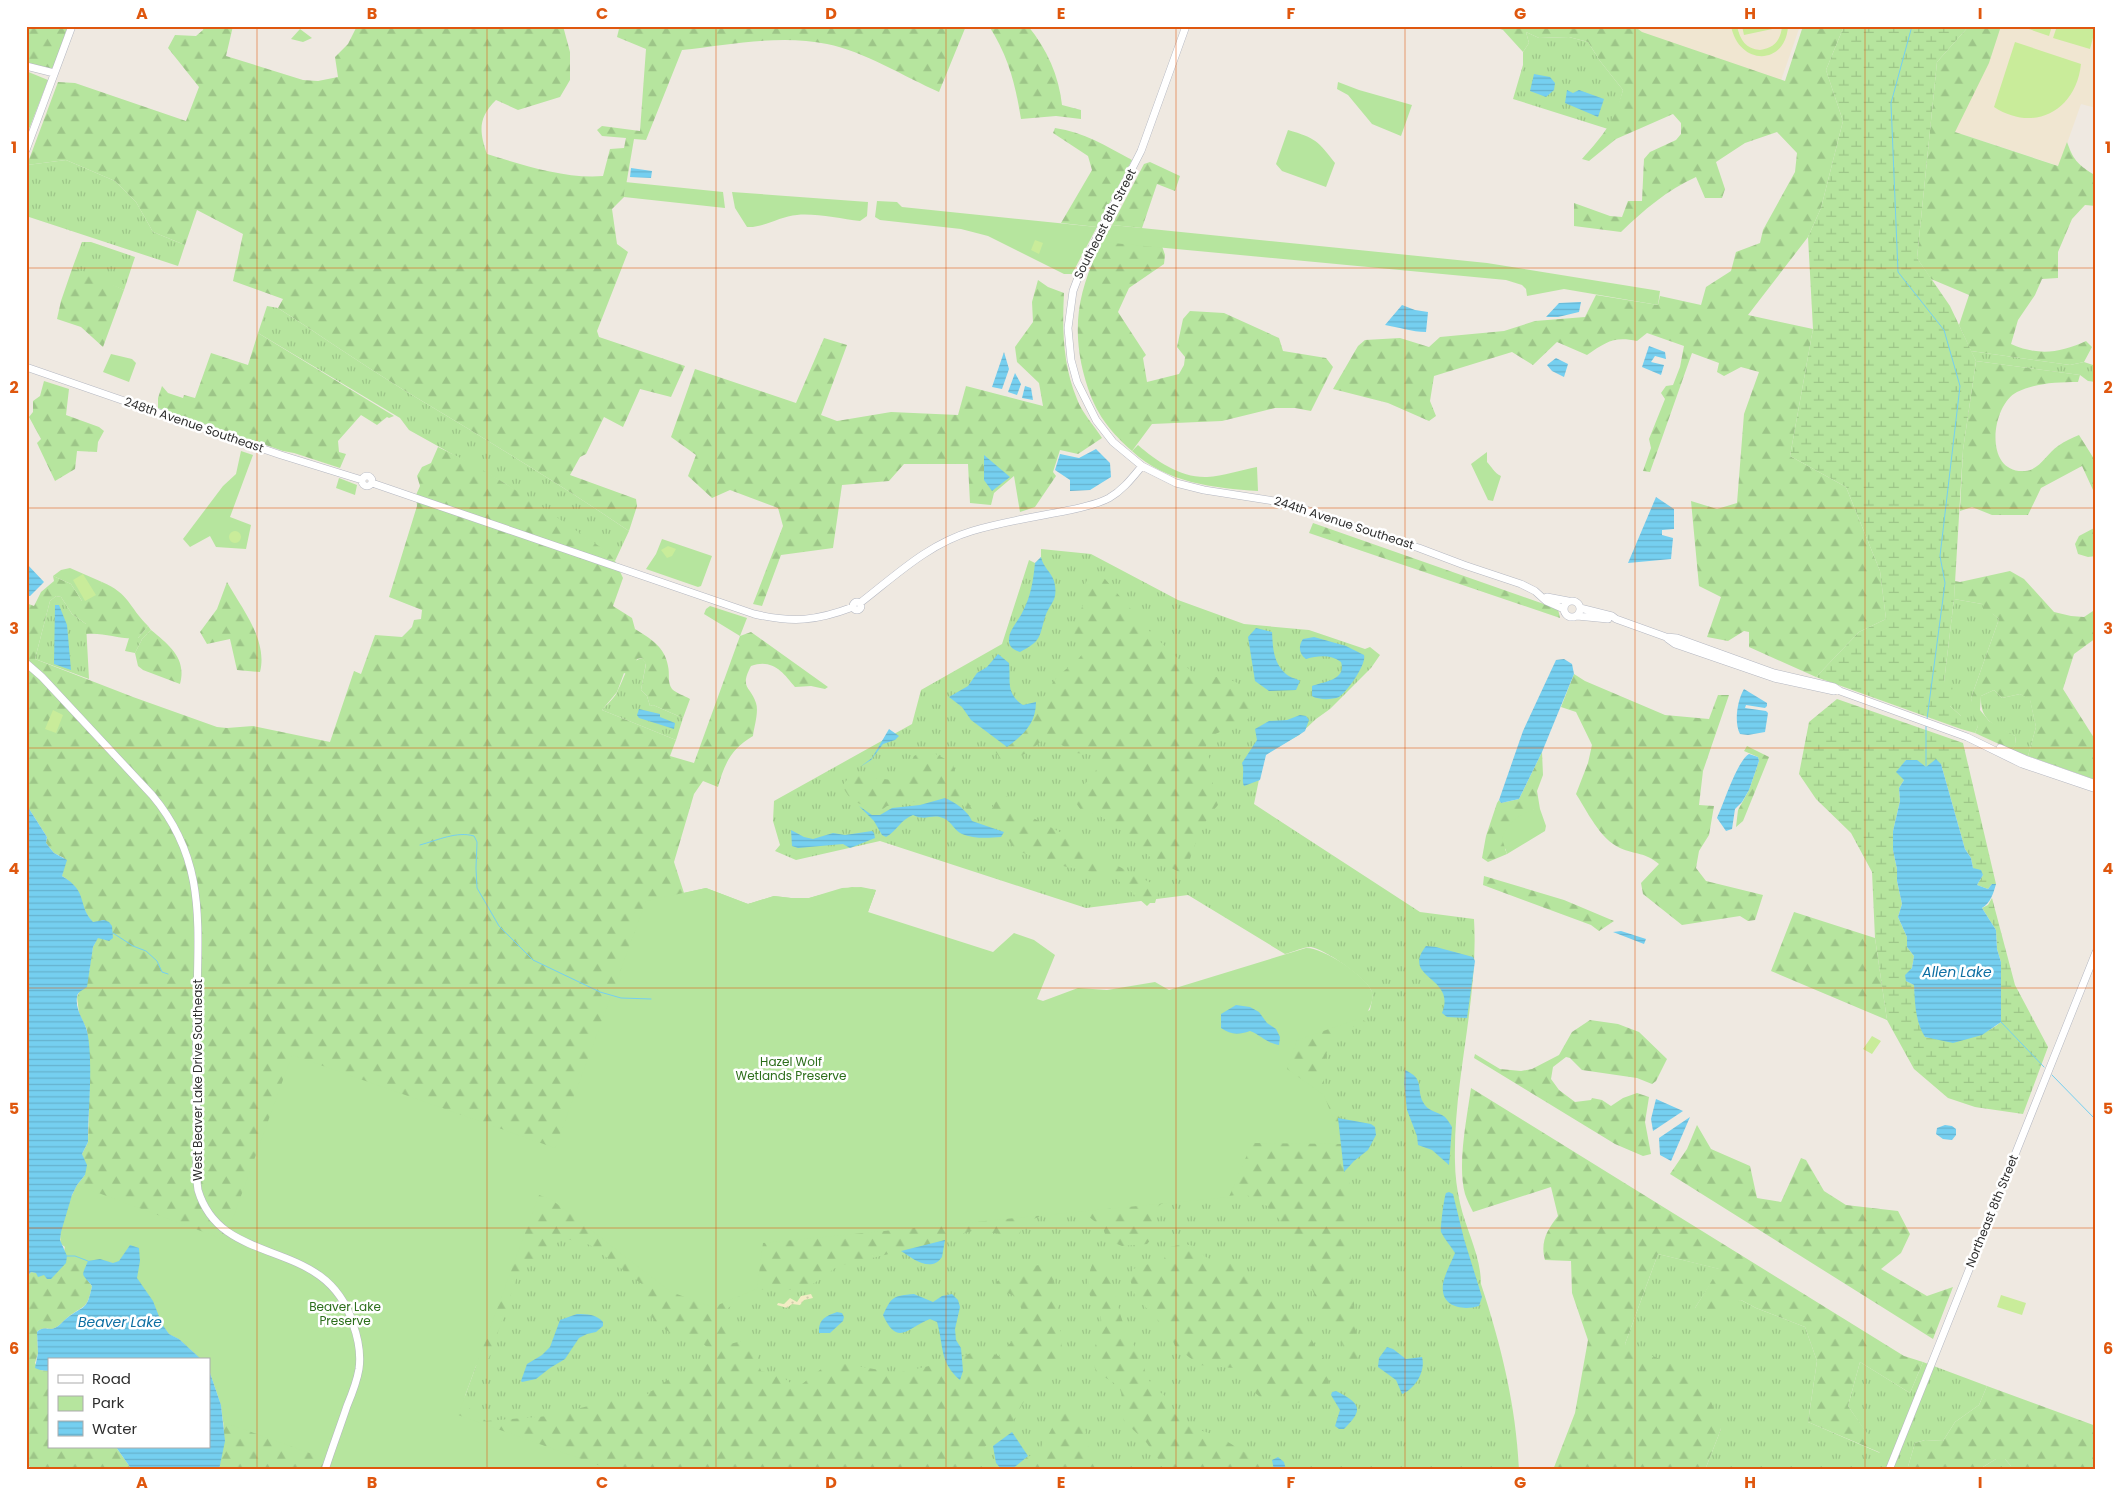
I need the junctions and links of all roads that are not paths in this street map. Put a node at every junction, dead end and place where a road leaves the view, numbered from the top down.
1 (72, 26) edge
2 (1186, 26) edge
3 (26, 66) edge
4 (54, 73) junction
5 (26, 150) edge
6 (26, 367) edge
7 (1142, 466) junction
8 (1542, 596) junction
9 (1568, 602) junction
10 (1580, 608) junction
11 (1564, 609) junction
12 (1577, 616) junction
13 (1616, 619) junction
14 (26, 664) edge
15 (2012, 757) junction
16 (2096, 784) edge
17 (2096, 789) edge
18 (2096, 952) edge
19 (324, 1470) edge
20 (1889, 1470) edge

1 - 4 street
2 - 7 street, Southeast 8th Street
3 - 4 street
4 - 5 street
6 - 7 street, 248th Avenue Southeast
7 - 8 street, 244th Avenue Southeast
8 - 9 street, 244th Avenue Southeast
8 - 11 street, 244th Avenue Southeast
9 - 10 street
9 - 11 street
10 - 12 street
10 - 13 street
11 - 12 street
12 - 13 street
13 - 15 street
14 - 19 street, West Beaver Lake Drive Southeast
15 - 16 street
15 - 17 street
18 - 20 street, Northeast 8th Street

